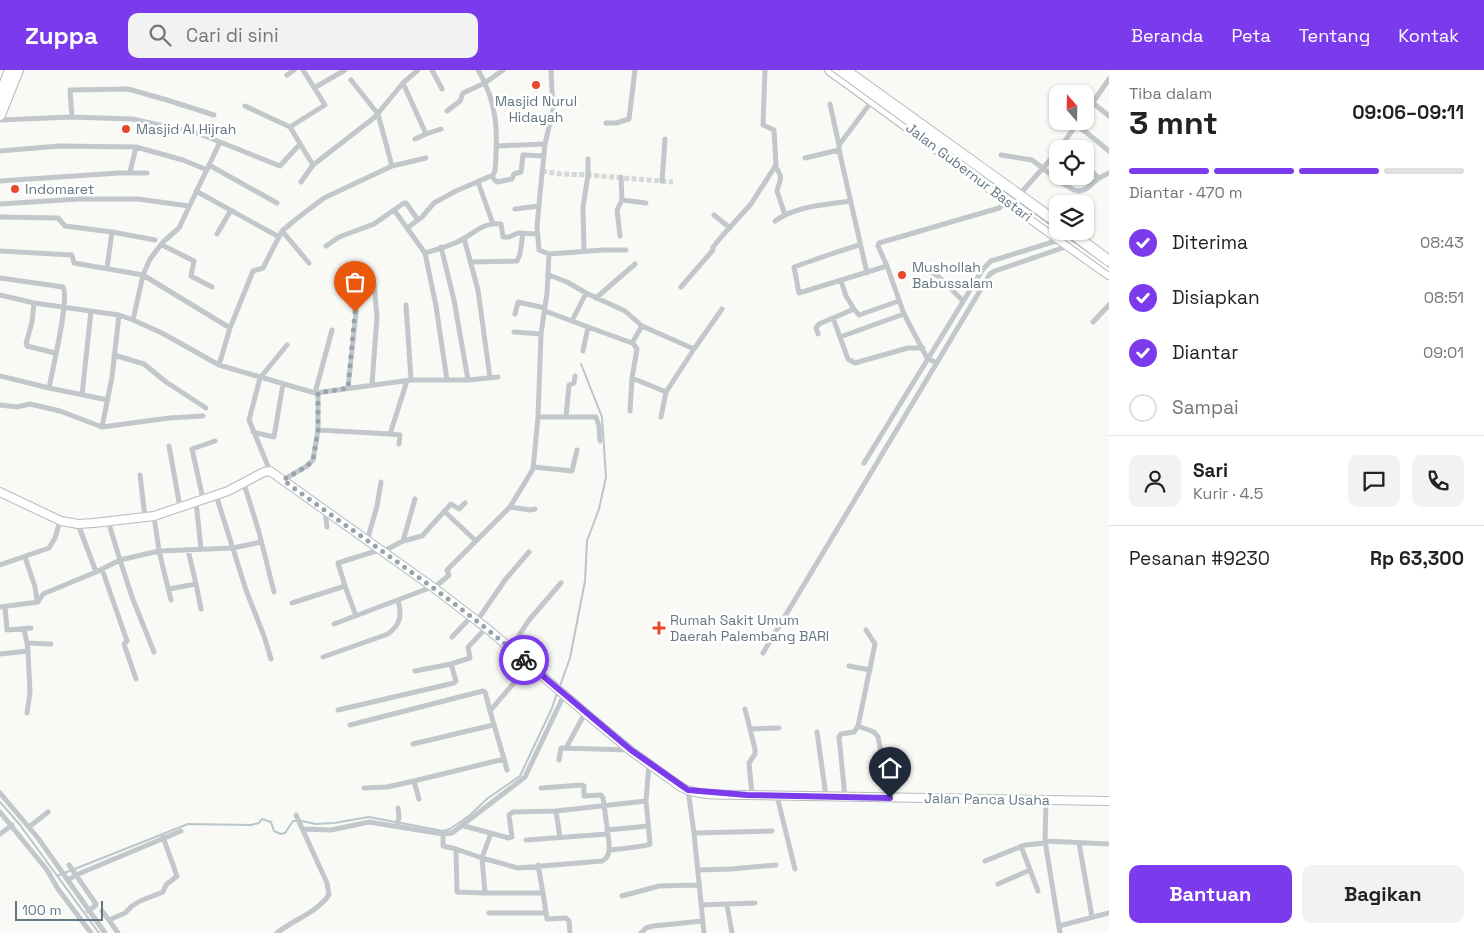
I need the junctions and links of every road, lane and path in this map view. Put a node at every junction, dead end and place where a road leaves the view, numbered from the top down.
1 (294, 70) edge
2 (303, 70) edge
3 (345, 70) edge
4 (418, 70) edge
5 (432, 70) edge
6 (478, 70) edge
7 (503, 70) edge
8 (551, 70) edge
9 (635, 70) edge
10 (764, 70) edge
11 (830, 70) edge
12 (845, 70) edge
13 (11, 71) edge
14 (287, 75) dead end
15 (351, 80) dead end
16 (1109, 80) edge
17 (403, 83) junction
18 (485, 83) junction
19 (314, 88) junction
20 (442, 89) dead end
21 (0, 96) edge
22 (872, 100) junction
23 (1094, 102) edge
24 (830, 104) dead end
25 (1094, 104) edge
26 (245, 106) dead end
27 (447, 110) dead end
28 (378, 114) junction
29 (0, 115) edge
30 (214, 115) dead end
31 (1109, 116) edge
32 (72, 117) junction
33 (0, 120) edge
34 (606, 123) dead end
35 (290, 127) junction
36 (441, 129) dead end
37 (1086, 130) edge
38 (426, 134) junction
39 (415, 139) dead end
40 (665, 139) dead end
41 (220, 142) junction
42 (300, 144) junction
43 (545, 144) junction
44 (497, 146) junction
45 (136, 148) junction
46 (839, 148) junction
47 (0, 151) edge
48 (1109, 151) edge
49 (952, 153) junction
50 (1001, 155) dead end
51 (544, 156) junction
52 (426, 158) dead end
53 (805, 158) dead end
54 (588, 159) dead end
55 (1049, 161) edge
56 (313, 164) junction
57 (392, 166) junction
58 (775, 166) junction
59 (208, 168) junction
60 (1043, 168) junction
61 (130, 172) junction
62 (148, 173) dead end
63 (1109, 173) edge
64 (1094, 174) edge
65 (491, 176) junction
66 (621, 177) dead end
67 (1099, 178) junction
68 (0, 181) edge
69 (662, 181) dead end
70 (301, 182) dead end
71 (478, 182) junction
72 (196, 190) junction
73 (1019, 195) junction
74 (622, 200) junction
75 (1007, 200) junction
76 (850, 201) junction
77 (277, 203) dead end
78 (646, 203) dead end
79 (0, 204) edge
80 (189, 206) junction
81 (539, 206) junction
82 (515, 209) dead end
83 (231, 210) junction
84 (394, 210) junction
85 (714, 215) dead end
86 (785, 215) junction
87 (0, 217) edge
88 (1049, 217) edge
89 (418, 220) junction
90 (774, 221) dead end
91 (493, 224) junction
92 (407, 228) junction
93 (730, 228) junction
94 (282, 231) junction
95 (112, 232) junction
96 (523, 232) junction
97 (1049, 232) edge
98 (217, 234) dead end
99 (537, 234) junction
100 (620, 236) dead end
101 (279, 237) junction
102 (464, 238) junction
103 (155, 240) dead end
104 (1059, 240) joint
105 (1081, 240) edge
106 (162, 245) junction
107 (859, 245) junction
108 (326, 246) dead end
109 (1069, 246) junction
110 (441, 247) junction
111 (626, 250) dead end
112 (0, 251) edge
113 (584, 251) junction
114 (425, 254) junction
115 (549, 254) junction
116 (1107, 259) edge
117 (470, 262) junction
118 (991, 262) junction
119 (309, 263) dead end
120 (635, 264) dead end
121 (887, 266) junction
122 (107, 268) junction
123 (920, 268) dead end
124 (1109, 270) edge
125 (995, 271) junction
126 (867, 273) junction
127 (1109, 274) edge
128 (143, 275) junction
129 (549, 276) junction
130 (0, 278) edge
131 (841, 281) junction
132 (374, 283) dead end
133 (212, 287) dead end
134 (681, 287) dead end
135 (358, 293) dead end
136 (586, 293) junction
137 (0, 295) edge
138 (596, 298) junction
139 (899, 301) junction
140 (963, 301) junction
141 (34, 303) junction
142 (406, 305) dead end
143 (1109, 306) edge
144 (64, 308) junction
145 (545, 309) junction
146 (722, 309) dead end
147 (854, 310) junction
148 (91, 311) junction
149 (514, 314) dead end
150 (904, 314) junction
151 (119, 316) junction
152 (833, 318) junction
153 (133, 320) junction
154 (572, 322) junction
155 (1093, 322) dead end
156 (642, 326) junction
157 (230, 328) junction
158 (588, 328) junction
159 (332, 330) dead end
160 (514, 332) dead end
161 (541, 334) junction
162 (818, 334) dead end
163 (840, 337) junction
164 (633, 343) junction
165 (287, 344) dead end
166 (922, 348) junction
167 (694, 350) junction
168 (583, 351) dead end
169 (56, 353) junction
170 (114, 355) junction
171 (927, 358) junction
172 (937, 363) junction
173 (219, 365) junction
174 (0, 376) edge
175 (575, 376) dead end
176 (498, 377) dead end
177 (260, 378) junction
178 (490, 378) junction
179 (632, 378) junction
180 (409, 380) junction
181 (447, 380) junction
182 (468, 380) junction
183 (284, 384) junction
184 (372, 384) junction
185 (49, 388) junction
186 (348, 388) junction
187 (666, 392) junction
188 (316, 393) junction
189 (82, 395) junction
190 (108, 400) junction
191 (0, 405) edge
192 (206, 408) dead end
193 (630, 410) dead end
194 (203, 416) dead end
195 (538, 417) junction
196 (566, 417) junction
197 (661, 417) dead end
198 (102, 427) junction
199 (318, 430) junction
200 (253, 432) junction
201 (390, 434) junction
202 (215, 441) dead end
203 (600, 441) dead end
204 (399, 444) dead end
205 (169, 446) dead end
206 (577, 450) dead end
207 (864, 462) dead end
208 (534, 467) junction
209 (270, 471) junction
210 (140, 475) dead end
211 (283, 480) junction
212 (381, 482) dead end
213 (244, 484) junction
214 (0, 492) edge
215 (216, 495) junction
216 (415, 499) dead end
217 (200, 500) junction
218 (465, 503) dead end
219 (180, 507) junction
220 (510, 507) junction
221 (535, 509) dead end
222 (325, 511) junction
223 (444, 511) junction
224 (154, 516) junction
225 (145, 517) junction
226 (60, 521) junction
227 (108, 521) junction
228 (78, 524) junction
229 (327, 527) dead end
230 (367, 541) junction
231 (403, 541) junction
232 (476, 541) junction
233 (261, 542) junction
234 (233, 548) junction
235 (201, 549) junction
236 (188, 550) junction
237 (159, 551) junction
238 (380, 551) junction
239 (528, 552) dead end
240 (25, 557) junction
241 (120, 560) junction
242 (0, 566) edge
243 (102, 568) junction
244 (96, 572) junction
245 (561, 583) dead end
246 (196, 584) junction
247 (345, 586) junction
248 (433, 588) junction
249 (169, 589) junction
250 (274, 592) dead end
251 (171, 600) dead end
252 (398, 600) junction
253 (38, 602) junction
254 (292, 603) dead end
255 (2, 607) edge
256 (201, 609) dead end
257 (356, 616) junction
258 (474, 619) junction
259 (334, 624) dead end
260 (31, 628) dead end
261 (486, 628) junction
262 (0, 629) edge
263 (24, 629) junction
264 (7, 630) junction
265 (866, 630) dead end
266 (452, 637) dead end
267 (27, 643) junction
268 (51, 644) dead end
269 (510, 649) junction
270 (28, 651) junction
271 (154, 652) dead end
272 (764, 653) dead end
273 (0, 654) edge
274 (323, 656) dead end
275 (271, 659) dead end
276 (451, 664) junction
277 (529, 665) junction
278 (849, 666) dead end
279 (870, 670) junction
280 (415, 671) dead end
281 (136, 680) dead end
282 (563, 694) junction
283 (745, 708) dead end
284 (338, 710) dead end
285 (490, 711) junction
286 (27, 713) dead end
287 (585, 713) junction
288 (350, 725) dead end
289 (494, 725) junction
290 (858, 726) junction
291 (779, 728) dead end
292 (750, 729) junction
293 (817, 732) dead end
294 (413, 744) dead end
295 (566, 748) junction
296 (631, 750) junction
297 (504, 759) junction
298 (558, 760) dead end
299 (649, 764) junction
300 (507, 770) dead end
301 (414, 781) junction
302 (364, 788) dead end
303 (541, 788) dead end
304 (688, 790) junction
305 (0, 793) edge
306 (752, 795) junction
307 (777, 796) junction
308 (826, 796) junction
309 (845, 797) junction
310 (890, 798) junction
311 (418, 799) dead end
312 (1046, 800) junction
313 (1109, 800) edge
314 (646, 801) junction
315 (604, 805) junction
316 (398, 808) dead end
317 (556, 811) junction
318 (0, 812) edge
319 (48, 812) dead end
320 (296, 816) dead end
321 (12, 825) junction
322 (397, 825) junction
323 (464, 826) junction
324 (648, 826) junction
325 (29, 827) junction
326 (302, 830) junction
327 (181, 831) dead end
328 (772, 831) dead end
329 (608, 832) junction
330 (490, 833) junction
331 (694, 833) junction
332 (0, 834) edge
333 (443, 834) junction
334 (163, 837) junction
335 (560, 837) junction
336 (526, 840) dead end
337 (1045, 842) junction
338 (1079, 843) junction
339 (1109, 844) edge
340 (1021, 846) junction
341 (456, 849) junction
342 (609, 850) junction
343 (482, 858) junction
344 (985, 861) dead end
345 (538, 865) junction
346 (776, 865) dead end
347 (70, 866) dead end
348 (795, 869) dead end
349 (698, 870) junction
350 (1030, 870) junction
351 (76, 874) junction
352 (68, 879) junction
353 (998, 884) dead end
354 (699, 885) junction
355 (1038, 891) dead end
356 (485, 893) junction
357 (543, 893) junction
358 (622, 896) dead end
359 (755, 903) dead end
360 (701, 905) junction
361 (727, 905) junction
362 (88, 911) junction
363 (102, 911) dead end
364 (489, 913) dead end
365 (546, 913) junction
366 (1109, 913) edge
367 (1092, 917) junction
368 (109, 920) junction
369 (703, 921) junction
370 (1058, 931) edge
371 (91, 933) edge
372 (106, 933) edge
373 (118, 933) edge
374 (277, 933) edge
375 (570, 933) edge
376 (642, 933) edge
377 (704, 933) edge
378 (732, 933) edge

1 - 14 street
2 - 19 street
3 - 19 street
4 - 17 street
5 - 20 street
6 - 18 street
7 - 18 street
8 - 43 street
9 - 34 street
10 - 58 street
11 - 22 highway, Jalan Gubernur Bastari
12 - 49 highway, Jalan Gubernur Bastari
13 - 21 highway
13 - 29 highway
15 - 28 street
16 - 23 street
17 - 28 street
17 - 38 street
18 - 27 street
18 - 44 street
19 - 35 street
22 - 46 street
22 - 49 highway, Jalan Gubernur Bastari
24 - 46 street
25 - 31 street
26 - 35 street
28 - 56 street
28 - 57 street
30 - 32 street
32 - 33 street
32 - 41 street
35 - 42 street
36 - 38 street
37 - 48 street
38 - 39 street
40 - 69 street
41 - 42 street
41 - 59 street
42 - 56 street
43 - 44 street
43 - 51 street
44 - 65 street
45 - 47 street
45 - 59 street
45 - 61 street
46 - 53 street
46 - 76 street
49 - 73 highway, Jalan Gubernur Bastari
49 - 75 highway, Jalan Gubernur Bastari
50 - 60 street
51 - 65 street
51 - 81 street
52 - 57 street
54 - 113 street
55 - 60 street
56 - 70 street
57 - 94 street
58 - 86 street
58 - 93 street
59 - 72 street
59 - 77 street
60 - 67 street
60 - 73 street
61 - 62 street
61 - 68 street
63 - 67 street
64 - 67 street
65 - 71 street
66 - 74 street
71 - 89 street
71 - 91 street
72 - 80 street
72 - 83 street
73 - 88 highway, Jalan Gubernur Bastari
74 - 78 street
74 - 100 street
75 - 97 highway, Jalan Gubernur Bastari
75 - 121 street
76 - 86 street
76 - 107 street
79 - 80 street
80 - 106 street
81 - 82 street
81 - 99 street
83 - 98 street
83 - 101 street
84 - 89 street
84 - 92 street
84 - 108 street
85 - 93 street
86 - 90 street
87 - 95 street
89 - 92 street
91 - 96 street
91 - 102 street
92 - 114 street
93 - 134 street
94 - 101 street
94 - 119 street
95 - 103 street
95 - 122 street
96 - 99 street
96 - 117 street
99 - 115 street
101 - 157 street
102 - 110 street
102 - 117 street
104 - 109 highway, Jalan Gubernur Bastari
104 - 118 street
105 - 116 highway
106 - 128 street
106 - 133 street
107 - 126 street
107 - 131 street
109 - 125 street
109 - 127 highway, Jalan Gubernur Bastari
110 - 114 street
110 - 182 street
111 - 113 street
112 - 122 street
113 - 115 street
114 - 181 street
115 - 129 street
116 - 124 street
117 - 178 street
118 - 125 street
118 - 140 street
120 - 138 street
121 - 126 street
121 - 139 street
122 - 128 street
123 - 140 street
125 - 172 street
126 - 131 street
128 - 153 street
128 - 157 street
129 - 136 street
129 - 145 street
130 - 144 street
131 - 147 street
132 - 184 street
135 - 186 street
136 - 138 street
136 - 154 street
137 - 141 street
138 - 156 street
139 - 147 street
139 - 150 street
140 - 171 street
141 - 144 street
141 - 169 street
142 - 180 street
143 - 155 street
144 - 148 street
144 - 169 street
145 - 149 street
145 - 154 street
145 - 161 street
146 - 167 street
147 - 152 street
148 - 151 street
148 - 189 street
150 - 163 street
150 - 166 street
151 - 153 street
151 - 170 street
152 - 162 street
152 - 163 street
153 - 173 street
154 - 158 street
156 - 164 street
156 - 167 street
157 - 173 street
158 - 164 street
158 - 168 street
159 - 188 street
160 - 161 street
161 - 195 street
163 - 166 street
164 - 179 street
165 - 177 street
166 - 171 street
167 - 187 street
169 - 185 street
170 - 190 street
170 - 192 street
171 - 172 street
171 - 207 street
172 - 272 street
173 - 177 street
174 - 185 street
175 - 196 street
176 - 178 street
177 - 183 street
177 - 200 street
178 - 182 street
179 - 187 street
179 - 193 street
180 - 181 street
180 - 184 street
180 - 201 street
181 - 182 street
183 - 188 street
183 - 200 street
184 - 186 street
185 - 189 street
186 - 188 street
187 - 197 street
188 - 199 street
189 - 190 street
190 - 198 street
191 - 198 street
194 - 198 street
195 - 196 street
195 - 208 street
196 - 203 street
199 - 201 street
199 - 211 street
200 - 209 street
201 - 204 street
202 - 217 street
205 - 219 street
206 - 208 street
208 - 220 street
209 - 211 street, Jalan Panca Usaha
209 - 213 street
210 - 225 street
211 - 222 street, Jalan Panca Usaha
212 - 230 street
213 - 215 street
213 - 233 street
214 - 226 street
215 - 217 street
215 - 234 street
216 - 231 street
217 - 219 street
217 - 235 street
218 - 223 street
219 - 224 street
220 - 221 street
220 - 232 street
222 - 229 street
222 - 230 street, Jalan Panca Usaha
223 - 231 street
223 - 232 street
224 - 225 street
224 - 237 street
225 - 227 street
226 - 228 street
226 - 240 street
227 - 228 street
227 - 241 street
228 - 244 street
230 - 238 street, Jalan Panca Usaha
231 - 238 street
232 - 248 street
233 - 234 street
233 - 250 street
234 - 235 street
234 - 275 street
235 - 236 street
236 - 237 street
236 - 246 street
237 - 241 street
237 - 249 street
238 - 247 street
238 - 248 street, Jalan Panca Usaha
239 - 258 street
240 - 242 street
240 - 253 street
241 - 243 street
241 - 271 street
243 - 244 street
243 - 281 street
244 - 253 street
245 - 269 street
246 - 249 street
246 - 256 street
247 - 254 street
247 - 257 street
248 - 252 street
248 - 258 street, Jalan Panca Usaha
249 - 251 street
252 - 257 street
252 - 274 street
253 - 255 street
255 - 264 street
257 - 259 street
258 - 261 street, Jalan Panca Usaha
258 - 266 street
260 - 263 street
261 - 269 street, Jalan Panca Usaha
261 - 276 street
262 - 264 street
263 - 264 street
263 - 267 street
265 - 279 street
267 - 268 street
267 - 270 street
269 - 277 street, Jalan Panca Usaha
270 - 273 street
270 - 286 street
276 - 280 street
276 - 284 street
277 - 282 street, Jalan Panca Usaha
277 - 285 street
278 - 279 street
279 - 290 street
282 - 287 street, Jalan Panca Usaha
282 - 323 street
283 - 292 street
285 - 288 street
285 - 289 street
287 - 295 street
287 - 296 street, Jalan Panca Usaha
289 - 294 street
289 - 297 street
290 - 309 street
290 - 310 street
291 - 292 street
292 - 306 street
293 - 308 street
295 - 296 street
295 - 298 street
296 - 299 street, Jalan Panca Usaha
297 - 300 street
297 - 301 street
299 - 304 street, Jalan Panca Usaha
299 - 314 street
301 - 302 street
301 - 311 street
303 - 315 street
304 - 306 street, Jalan Panca Usaha
304 - 331 street
305 - 325 street
306 - 307 street, Jalan Panca Usaha
307 - 308 street, Jalan Panca Usaha
307 - 348 street
308 - 309 street, Jalan Panca Usaha
309 - 310 street, Jalan Panca Usaha
310 - 312 street, Jalan Panca Usaha
312 - 313 street, Jalan Panca Usaha
312 - 337 street
314 - 315 street
314 - 324 street
315 - 317 street
315 - 329 street
316 - 322 street
317 - 330 street
317 - 335 street
318 - 321 street
319 - 325 street
320 - 326 street
321 - 332 street
321 - 371 street
322 - 326 street
322 - 333 street
323 - 330 street
323 - 333 street
324 - 329 street
324 - 342 street
325 - 352 street
326 - 374 street
327 - 334 street
328 - 331 street
329 - 335 street
329 - 342 street
330 - 343 street
331 - 349 street
333 - 341 street
334 - 351 street
334 - 368 street
335 - 336 street
337 - 338 street
337 - 340 street
337 - 370 street
338 - 339 street
338 - 367 street
340 - 344 street
340 - 350 street
341 - 343 street
341 - 356 street
342 - 345 street
343 - 345 street
343 - 356 street
345 - 357 street
346 - 349 street
347 - 351 street
349 - 354 street
350 - 353 street
350 - 355 street
351 - 352 street
351 - 362 street
352 - 362 street
354 - 358 street
354 - 360 street
356 - 357 street
357 - 365 street
359 - 361 street
360 - 361 street
360 - 369 street
361 - 378 street
362 - 372 street
363 - 368 street
364 - 365 street
365 - 375 street
366 - 367 street
367 - 370 street
368 - 373 street
369 - 376 street
369 - 377 street

